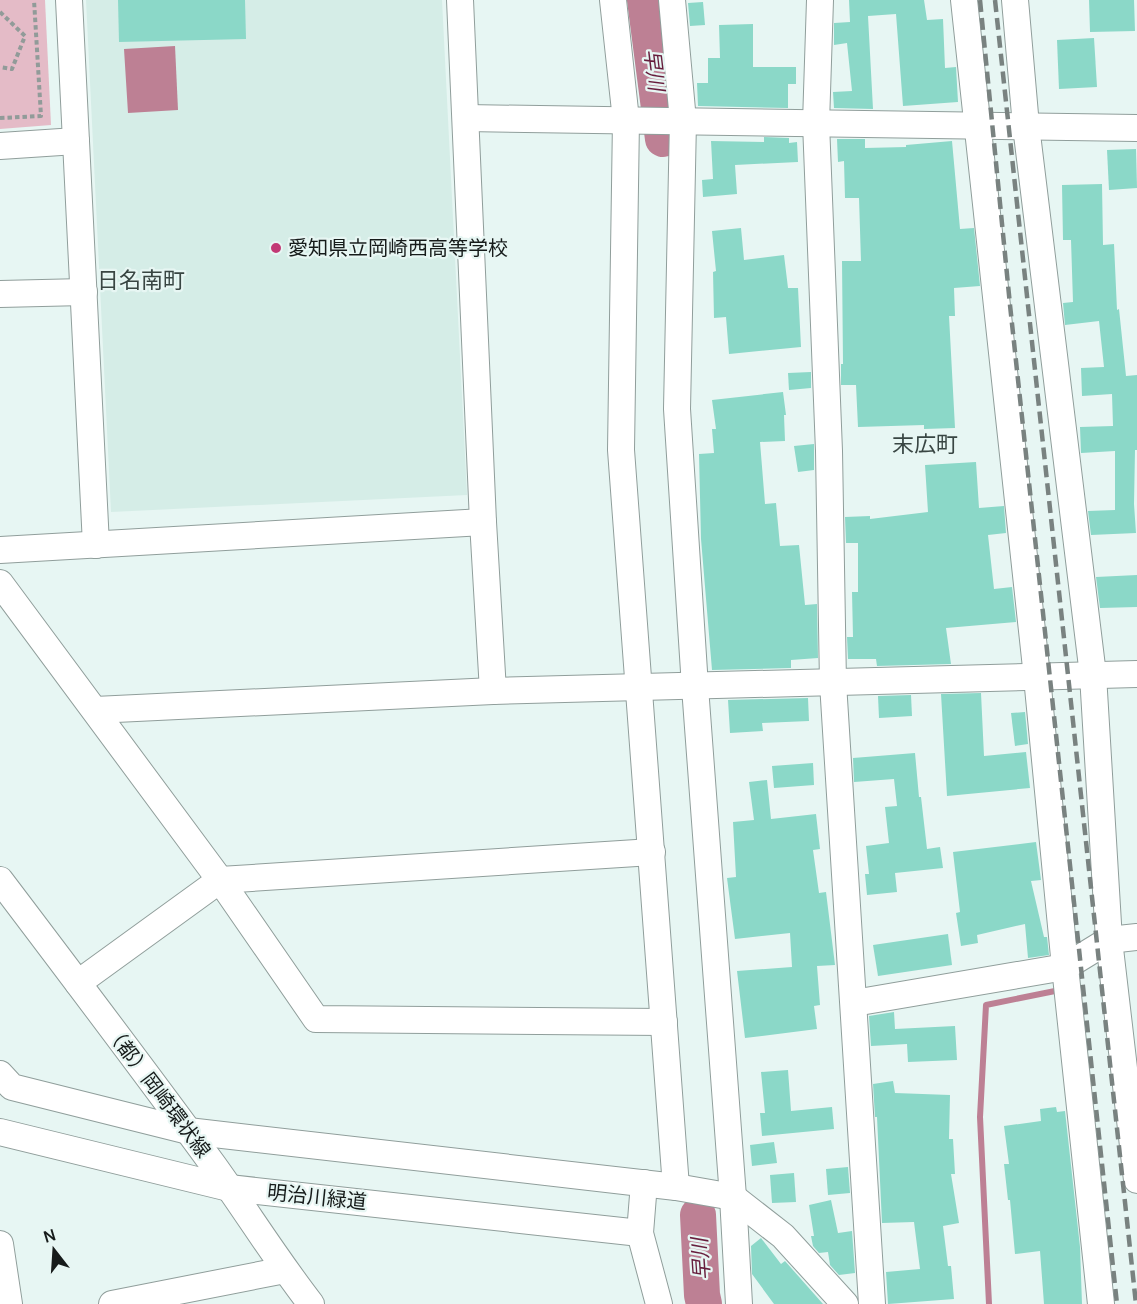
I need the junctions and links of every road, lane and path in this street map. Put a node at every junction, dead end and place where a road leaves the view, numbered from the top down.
1 (34, 0) edge
2 (69, 0) edge
3 (460, 0) edge
4 (613, 0) edge
5 (672, 0) edge
6 (820, 0) edge
7 (964, 0) edge
8 (1015, 0) edge
9 (0, 12) edge
10 (0, 67) edge
11 (0, 118) edge
12 (466, 118) junction
13 (626, 120) junction
14 (683, 121) junction
15 (816, 123) junction
16 (976, 125) junction
17 (1026, 126) junction
18 (1137, 128) edge
19 (76, 141) junction
20 (0, 146) edge
21 (84, 292) junction
22 (0, 294) edge
23 (483, 522) junction
24 (96, 544) junction
25 (0, 550) edge
26 (0, 584) edge
27 (1137, 674) edge
28 (1093, 675) junction
29 (1037, 677) junction
30 (833, 683) junction
31 (695, 687) junction
32 (640, 688) junction
33 (494, 691) junction
34 (95, 710) junction
35 (652, 852) junction
36 (0, 880) edge
37 (220, 880) junction
38 (1137, 937) edge
39 (1109, 940) junction
40 (1065, 967) junction
41 (78, 983) junction
42 (854, 1003) junction
43 (664, 1022) junction
44 (0, 1074) edge
45 (188, 1131) junction
46 (0, 1132) edge
47 (1137, 1180) edge
48 (644, 1183) junction
49 (676, 1187) junction
50 (230, 1188) junction
51 (733, 1197) junction
52 (640, 1233) junction
53 (0, 1244) edge
54 (285, 1270) junction
55 (9, 1304) edge
56 (112, 1304) edge
57 (311, 1304) edge
58 (659, 1304) edge
59 (739, 1304) edge
60 (845, 1304) edge
61 (872, 1304) edge
62 (1101, 1304) edge

1 - 11 path
2 - 19 street
3 - 12 street
4 - 13 street
5 - 14 street
6 - 15 street
7 - 16 street
8 - 17 street
9 - 10 path
12 - 13 street
12 - 23 street
13 - 14 street
13 - 32 street
14 - 15 street
14 - 31 street
15 - 16 street
15 - 30 street
16 - 17 street
16 - 29 street
17 - 18 street
17 - 28 street
19 - 20 street
19 - 21 street
21 - 22 street
21 - 24 street
23 - 24 street
23 - 33 street
24 - 25 street
26 - 34 street
27 - 28 street
28 - 29 street
28 - 39 street
29 - 30 street
29 - 40 street
30 - 31 street
30 - 42 street
31 - 32 street
31 - 51 street
32 - 33 street
32 - 35 street
33 - 34 street
34 - 37 street
35 - 37 street
35 - 43 street
36 - 41 street, （都）岡崎環状線
37 - 41 street
37 - 43 street
38 - 39 street
39 - 40 street
39 - 47 street
40 - 42 street
40 - 62 street
41 - 45 street, （都）岡崎環状線
42 - 61 street
43 - 49 street
44 - 45 street
45 - 48 street
45 - 50 street, （都）岡崎環状線
46 - 50 street, 明治川緑道
48 - 49 street
48 - 52 street
49 - 51 street
50 - 52 street, 明治川緑道
50 - 54 street, （都）岡崎環状線
51 - 59 street
51 - 60 street
52 - 58 street
53 - 55 street
54 - 56 street
54 - 57 street, （都）岡崎環状線

